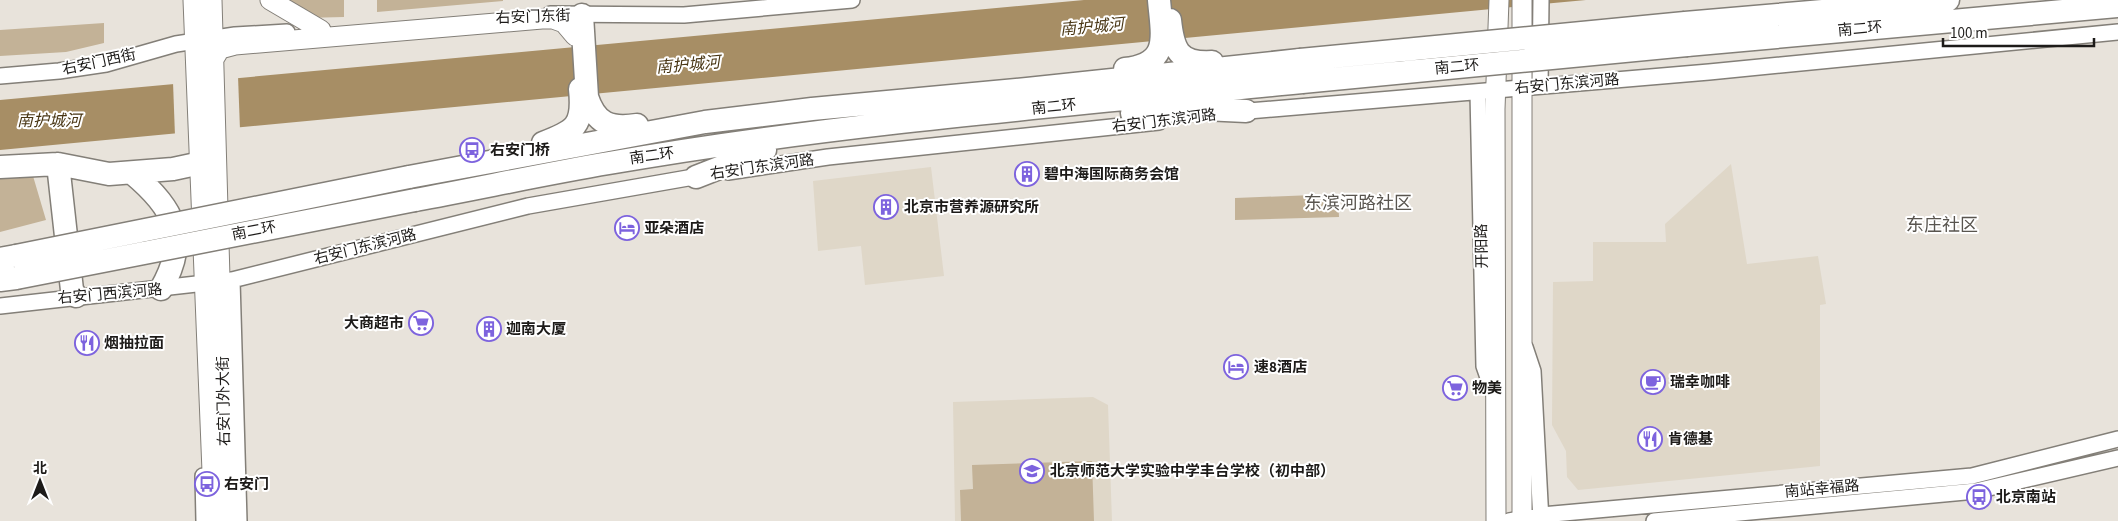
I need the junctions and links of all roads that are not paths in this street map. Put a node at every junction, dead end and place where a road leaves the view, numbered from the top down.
1 (193, 0) edge
2 (212, 0) edge
3 (270, 0) edge
4 (852, 0) edge
5 (1159, 0) edge
6 (1170, 0) edge
7 (1499, 0) edge
8 (1522, 0) edge
9 (1541, 0) edge
10 (1797, 0) edge
11 (1943, 0) edge
12 (1948, 0) edge
13 (2118, 6) edge
14 (1715, 21) junction
15 (578, 29) junction
16 (1531, 29) junction
17 (321, 30) junction
18 (2118, 32) edge
19 (1686, 34) junction
20 (205, 39) junction
21 (1169, 50) junction
22 (209, 64) junction
23 (1301, 71) junction
24 (0, 76) edge
25 (1532, 87) junction
26 (1027, 89) junction
27 (1487, 92) junction
28 (586, 107) junction
29 (1246, 111) junction
30 (959, 116) junction
31 (705, 122) junction
32 (804, 134) junction
33 (206, 150) junction
34 (513, 158) junction
35 (58, 164) junction
36 (0, 167) edge
37 (132, 173) junction
38 (696, 176) junction
39 (8, 268) edge
40 (214, 283) junction
41 (161, 289) junction
42 (76, 296) junction
43 (0, 306) edge
44 (1523, 341) junction
45 (2118, 439) edge
46 (2118, 458) edge
47 (1542, 518) edge
48 (1518, 520) edge
49 (204, 521) edge
50 (214, 521) edge
51 (227, 521) edge
52 (239, 521) edge
53 (1496, 521) edge
54 (1654, 521) edge

1 - 20 main road
2 - 20 main road
3 - 17 main road
4 - 15 street, 右安门东街
5 - 21 highway
6 - 21 highway
7 - 27 main road, 开阳路
8 - 16 main road
9 - 16 street
10 - 14 highway
11 - 12 highway, 南二环
11 - 14 highway, 南二环
13 - 19 highway, 南二环
14 - 19 highway, 南二环
15 - 17 street, 右安门东街
15 - 22 main road
15 - 28 highway
16 - 25 main road
17 - 20 street, 右安门东街
18 - 25 street, 右安门东滨河路
19 - 23 highway, 南二环, bridge
20 - 22 main road
20 - 24 street, 右安门西街
21 - 23 highway
21 - 26 highway
22 - 33 main road
23 - 26 highway, 南二环
23 - 30 highway, 南二环
25 - 27 street, 右安门东滨河路
25 - 44 main road
26 - 31 highway, 南二环
27 - 29 street, 右安门东滨河路
27 - 53 main road, 开阳路
28 - 31 highway
28 - 34 highway
29 - 30 highway
29 - 38 street, 右安门东滨河路
30 - 32 highway, 南二环
31 - 34 highway, 南二环
32 - 38 highway
32 - 39 highway, 南二环, bridge
33 - 37 highway
33 - 40 main road
33 - 40 main road
34 - 39 highway, 南二环, bridge
35 - 36 highway
35 - 37 highway
35 - 42 highway
37 - 41 highway
38 - 40 street, 右安门东滨河路
40 - 41 street, 右安门西滨河路
40 - 49 street
40 - 50 main road, 右安门外大街
40 - 51 main road, 右安门外大街
40 - 52 street
41 - 42 street, 右安门西滨河路
42 - 43 street, 右安门西滨河路
44 - 47 street
44 - 48 main road
45 - 47 street, 南站幸福路
46 - 54 street, 南站幸福路
47 - 48 street, 南站幸福路

